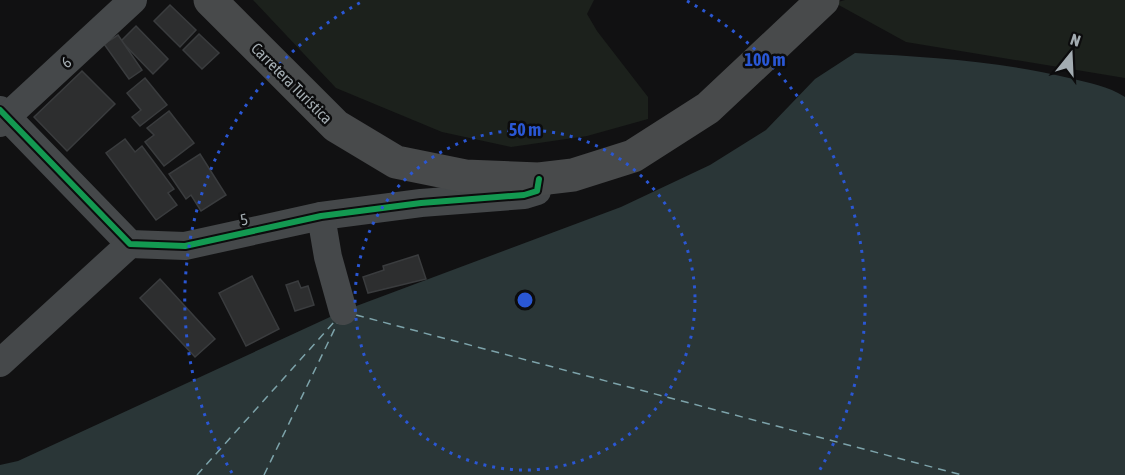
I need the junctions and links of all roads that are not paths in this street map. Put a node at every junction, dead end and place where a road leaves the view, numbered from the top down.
1 (133, 0) edge
2 (210, 0) edge
3 (823, 0) edge
4 (2, 117) edge
5 (539, 179) junction
6 (321, 216) junction
7 (130, 244) junction
8 (344, 312) dead end
9 (0, 363) edge

1 - 4 street, 6
2 - 5 main road, Carretera Turística
3 - 5 main road, Carretera Turística
4 - 7 street
5 - 6 street, 5
6 - 7 street, 5
6 - 8 street
7 - 9 street

